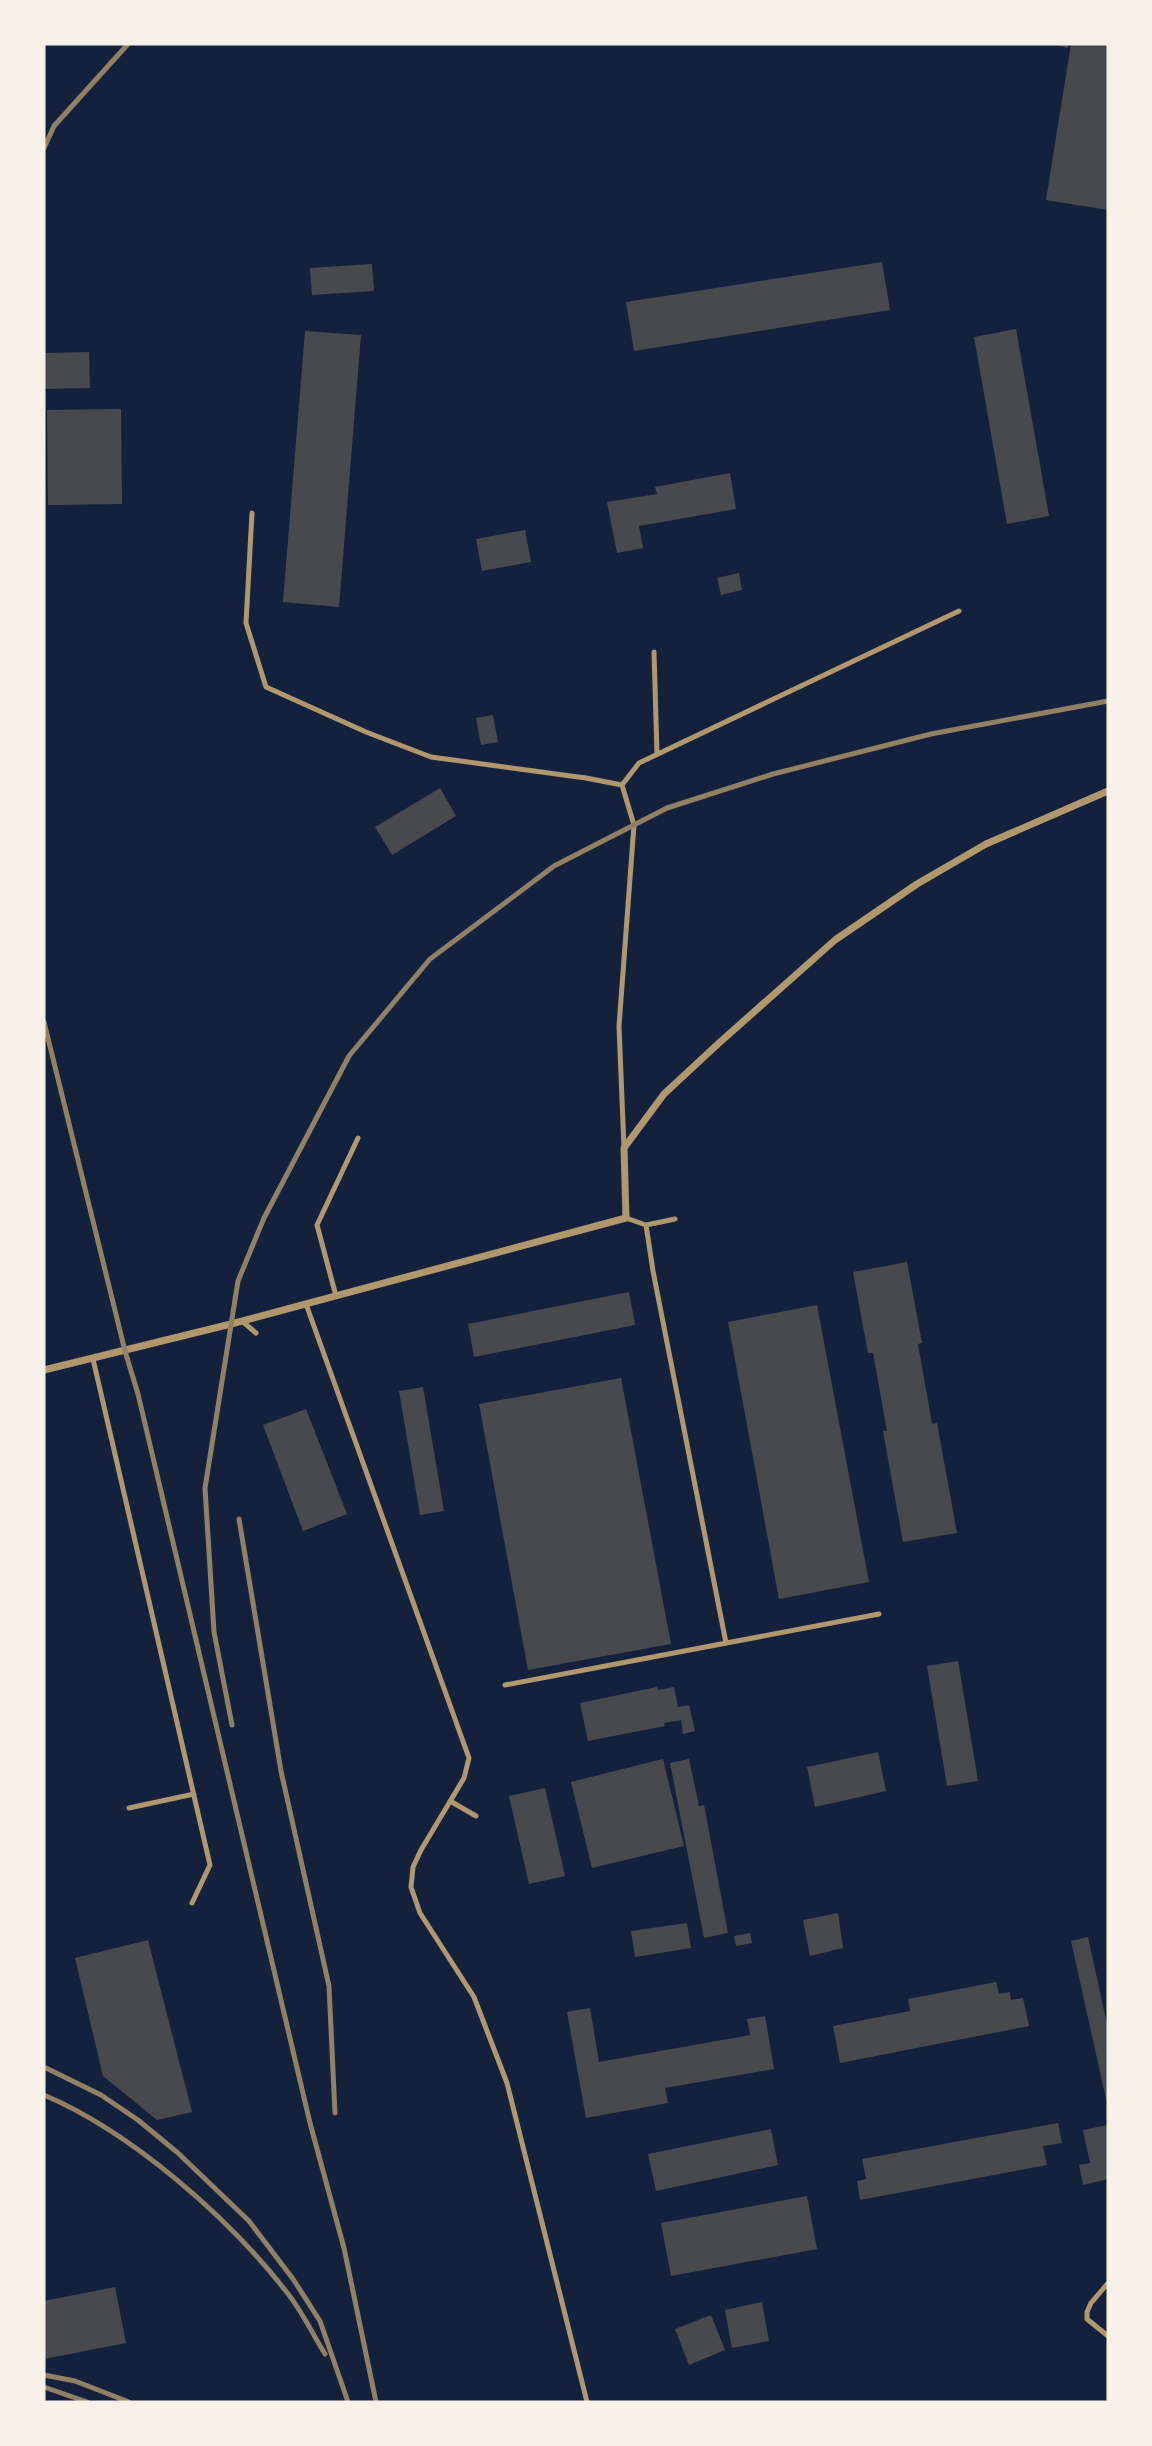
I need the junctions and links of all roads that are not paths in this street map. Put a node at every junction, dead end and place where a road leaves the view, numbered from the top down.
1 (252, 513) dead end
2 (959, 611) dead end
3 (654, 652) dead end
4 (657, 754) junction
5 (622, 785) junction
6 (1108, 791) edge
7 (358, 1138) dead end
8 (624, 1148) junction
9 (626, 1218) junction
10 (675, 1219) dead end
11 (646, 1225) junction
12 (335, 1296) junction
13 (306, 1304) junction
14 (242, 1321) junction
15 (256, 1333) dead end
16 (93, 1359) junction
17 (44, 1370) edge
18 (879, 1614) dead end
19 (726, 1643) junction
20 (505, 1685) dead end
21 (194, 1794) junction
22 (450, 1801) junction
23 (129, 1808) dead end
24 (476, 1816) dead end
25 (192, 1903) dead end
26 (1108, 2283) edge
27 (1108, 2336) edge
28 (587, 2402) edge

1 - 5 lane
2 - 4 lane
3 - 4 lane
4 - 5 lane
5 - 8 lane
6 - 8 street
7 - 12 lane
8 - 9 street
9 - 11 lane
9 - 12 street
10 - 11 lane
11 - 19 lane
12 - 13 street
13 - 14 street
13 - 22 lane
14 - 15 lane
14 - 16 street
16 - 17 street
16 - 21 lane
18 - 19 lane
19 - 20 lane
21 - 23 lane
21 - 25 lane
22 - 24 lane
22 - 28 lane
26 - 27 lane

